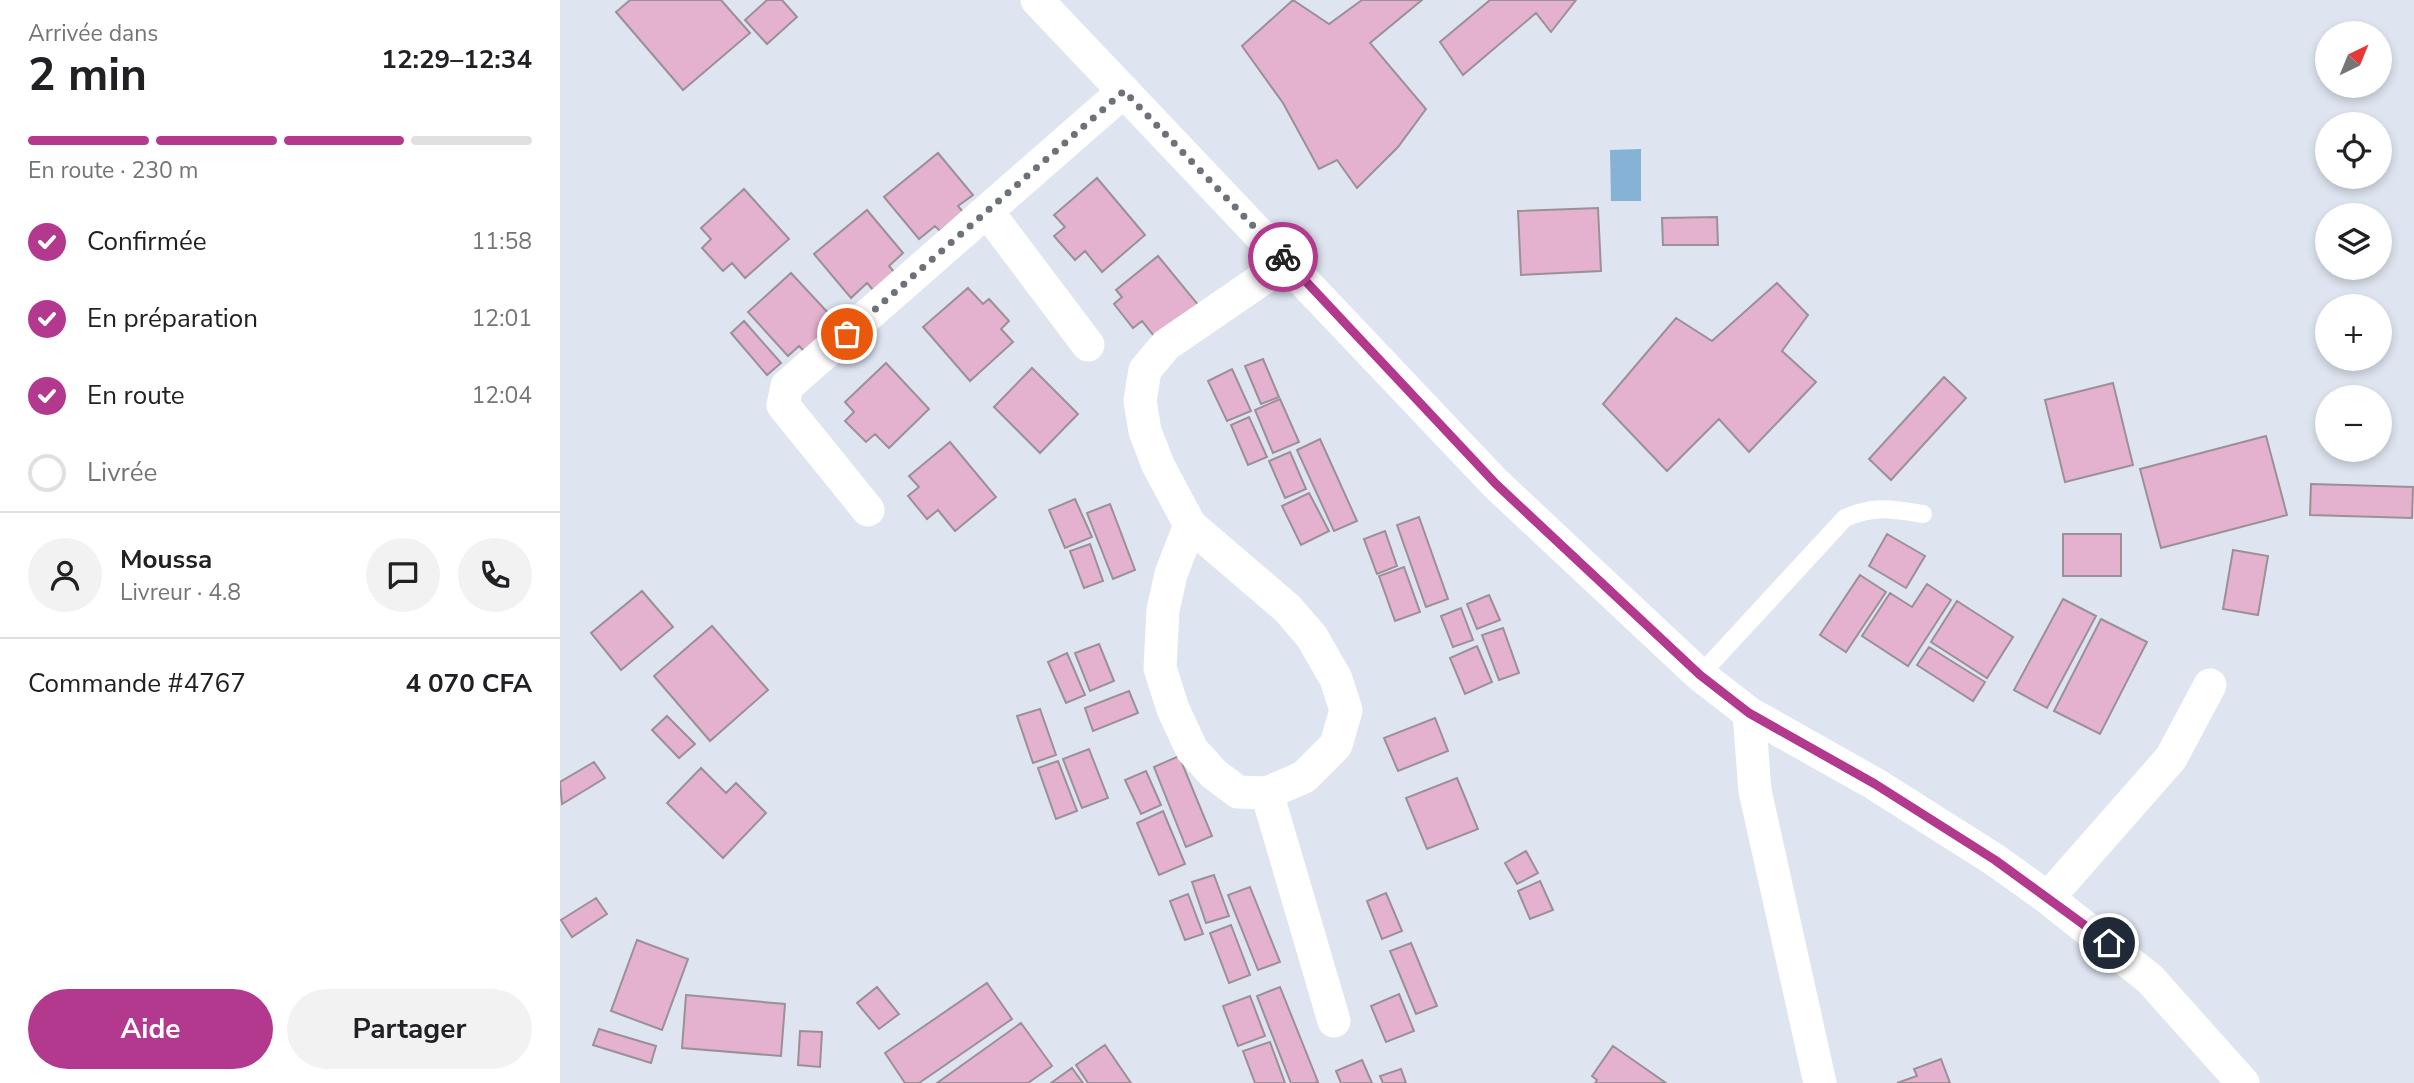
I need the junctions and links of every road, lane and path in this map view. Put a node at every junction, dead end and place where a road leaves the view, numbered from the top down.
1 (1037, 0) edge
2 (1124, 91) junction
3 (987, 211) junction
4 (1287, 262) junction
5 (1088, 345) dead end
6 (868, 510) dead end
7 (1923, 514) dead end
8 (1190, 524) junction
9 (1700, 675) junction
10 (2210, 685) dead end
11 (1749, 713) junction
12 (1267, 793) junction
13 (2048, 898) junction
14 (1334, 1021) dead end
15 (1820, 1083) edge
16 (2243, 1083) edge

1 - 2 street
2 - 3 street
2 - 4 street
3 - 5 street
3 - 6 street
4 - 8 street
4 - 9 street
7 - 9 lane
8 - 12 street
8 - 12 street
9 - 11 street
10 - 13 street
11 - 13 street
11 - 15 street
12 - 14 street
13 - 16 street

